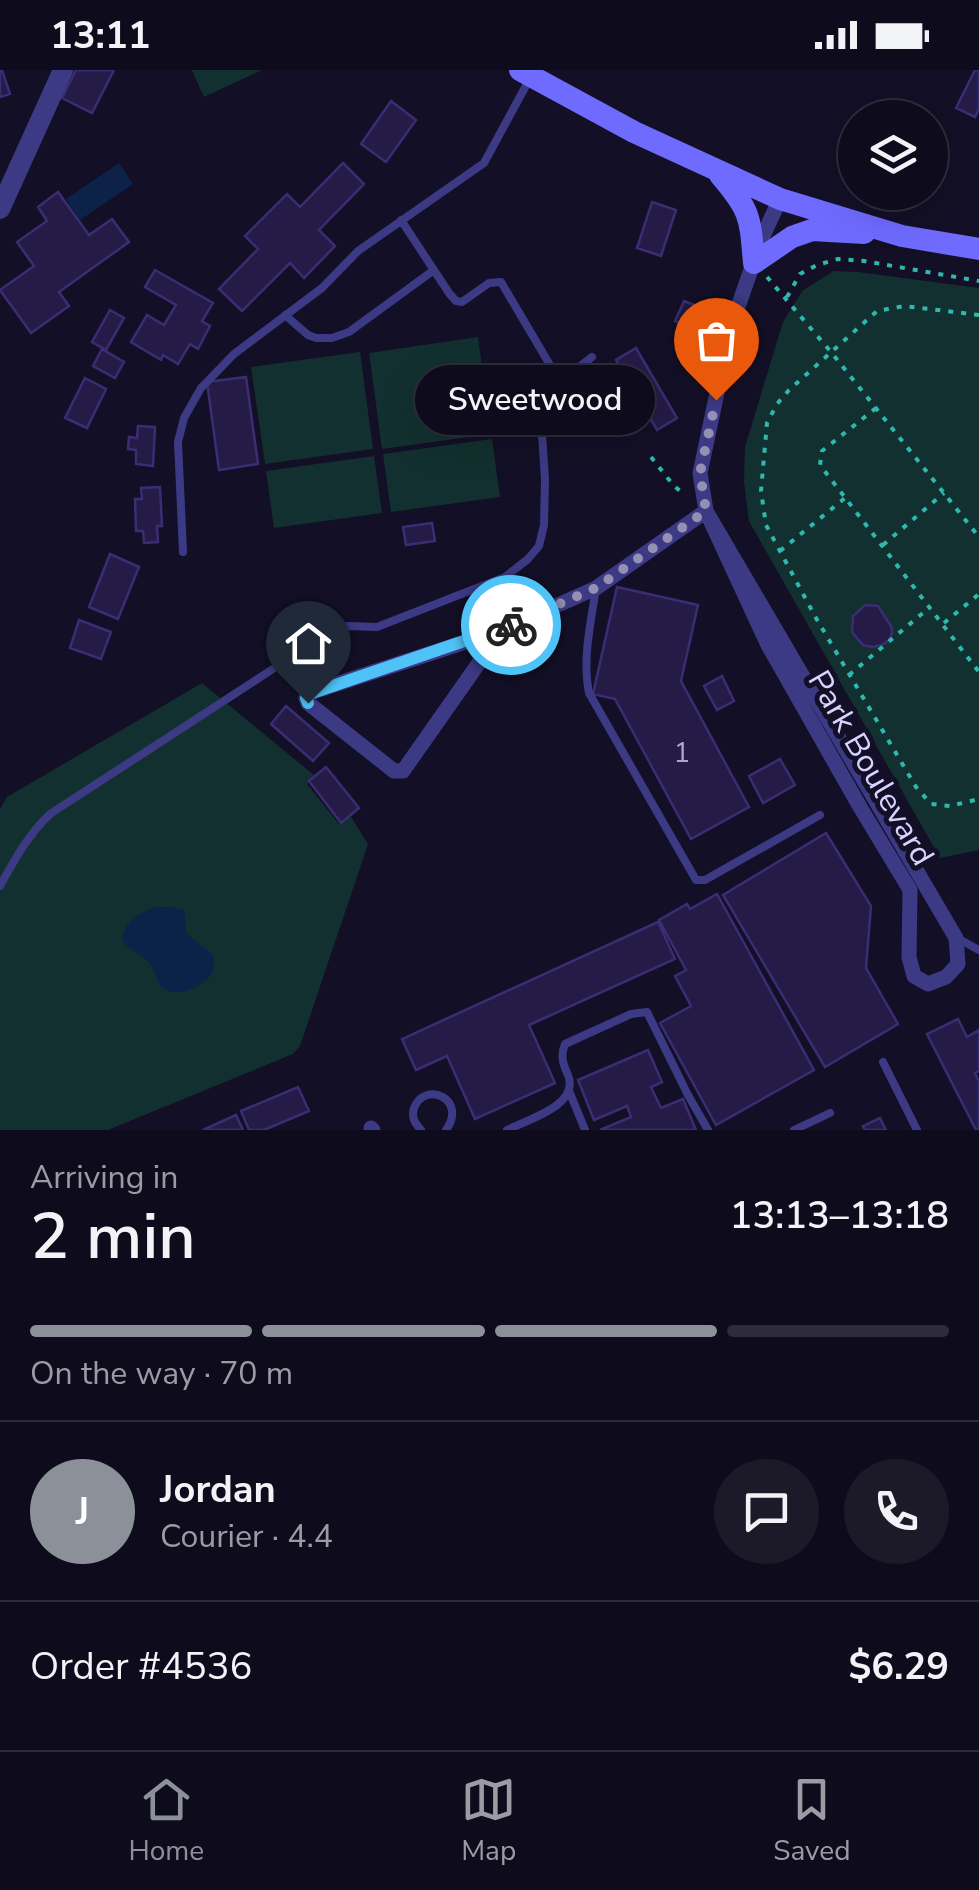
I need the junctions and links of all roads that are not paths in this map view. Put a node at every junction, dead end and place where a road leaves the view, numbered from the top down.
1 (63, 70) edge
2 (525, 73) edge
3 (713, 167) junction
4 (780, 199) junction
5 (0, 209) edge
6 (401, 220) junction
7 (902, 236) junction
8 (979, 249) edge
9 (754, 263) junction
10 (434, 270) junction
11 (285, 315) junction
12 (592, 356) dead end
13 (560, 382) junction
14 (706, 511) junction
15 (183, 552) dead end
16 (596, 588) junction
17 (502, 630) junction
18 (820, 816) dead end
19 (0, 886) edge
20 (956, 938) junction
21 (979, 950) edge
22 (883, 1062) dead end
23 (570, 1093) junction
24 (830, 1114) dead end
25 (529, 1119) junction
26 (421, 1130) edge
27 (446, 1130) edge
28 (508, 1130) edge
29 (535, 1130) edge
30 (585, 1130) edge
31 (708, 1130) edge
32 (794, 1130) edge
33 (917, 1130) edge

1 - 5 street
2 - 3 main road
2 - 6 lane
3 - 4 main road
3 - 9 main road
4 - 7 main road
4 - 9 street, Park Boulevard
6 - 10 lane
6 - 11 lane
7 - 8 main road
7 - 9 main road
9 - 14 street, Park Boulevard
10 - 11 lane
10 - 13 lane
11 - 15 lane
12 - 13 lane
13 - 19 lane
14 - 16 street
14 - 20 street, Park Boulevard
14 - 20 street, Park Boulevard
16 - 17 street
16 - 18 lane
17 - 17 street
20 - 21 lane
22 - 33 lane
23 - 25 lane
23 - 30 lane
23 - 31 lane
24 - 32 lane
25 - 28 lane
25 - 29 lane
26 - 27 lane

